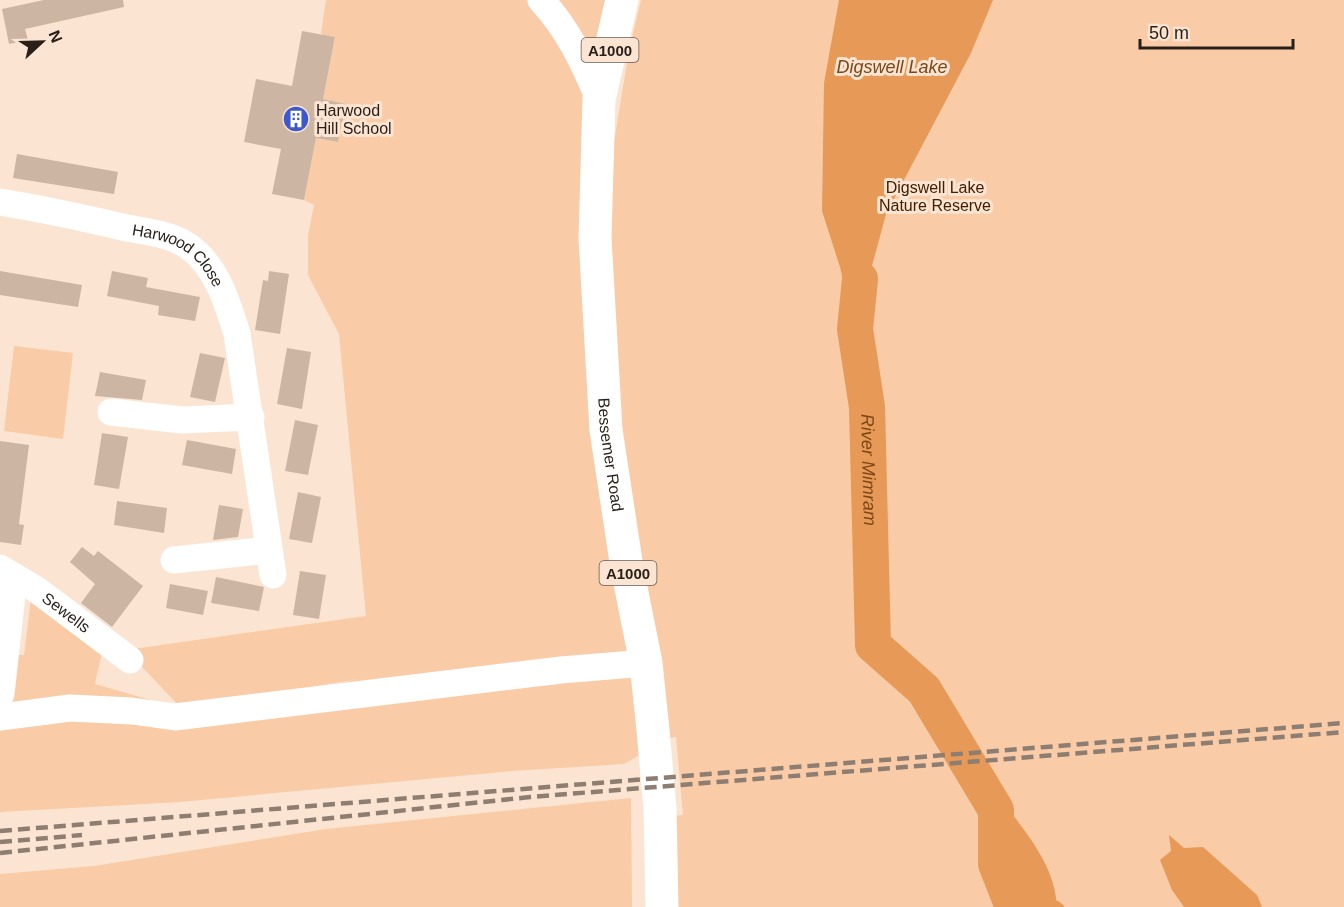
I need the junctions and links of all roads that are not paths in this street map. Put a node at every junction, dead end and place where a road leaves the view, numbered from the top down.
1 (541, 0) edge
2 (622, 0) edge
3 (599, 99) junction
4 (0, 202) edge
5 (111, 412) dead end
6 (251, 417) junction
7 (174, 560) dead end
8 (7, 572) edge
9 (130, 660) dead end
10 (646, 663) junction
11 (1, 705) edge
12 (662, 907) edge

1 - 3 street
2 - 3 main road, Bessemer Road / A1000
3 - 10 main road, Bessemer Road / A1000
4 - 6 street, Harwood Close
5 - 6 street
6 - 7 street, Harwood Close
8 - 9 street, Sewells
8 - 11 street
10 - 11 street
10 - 12 main road, Bessemer Road / A1000

